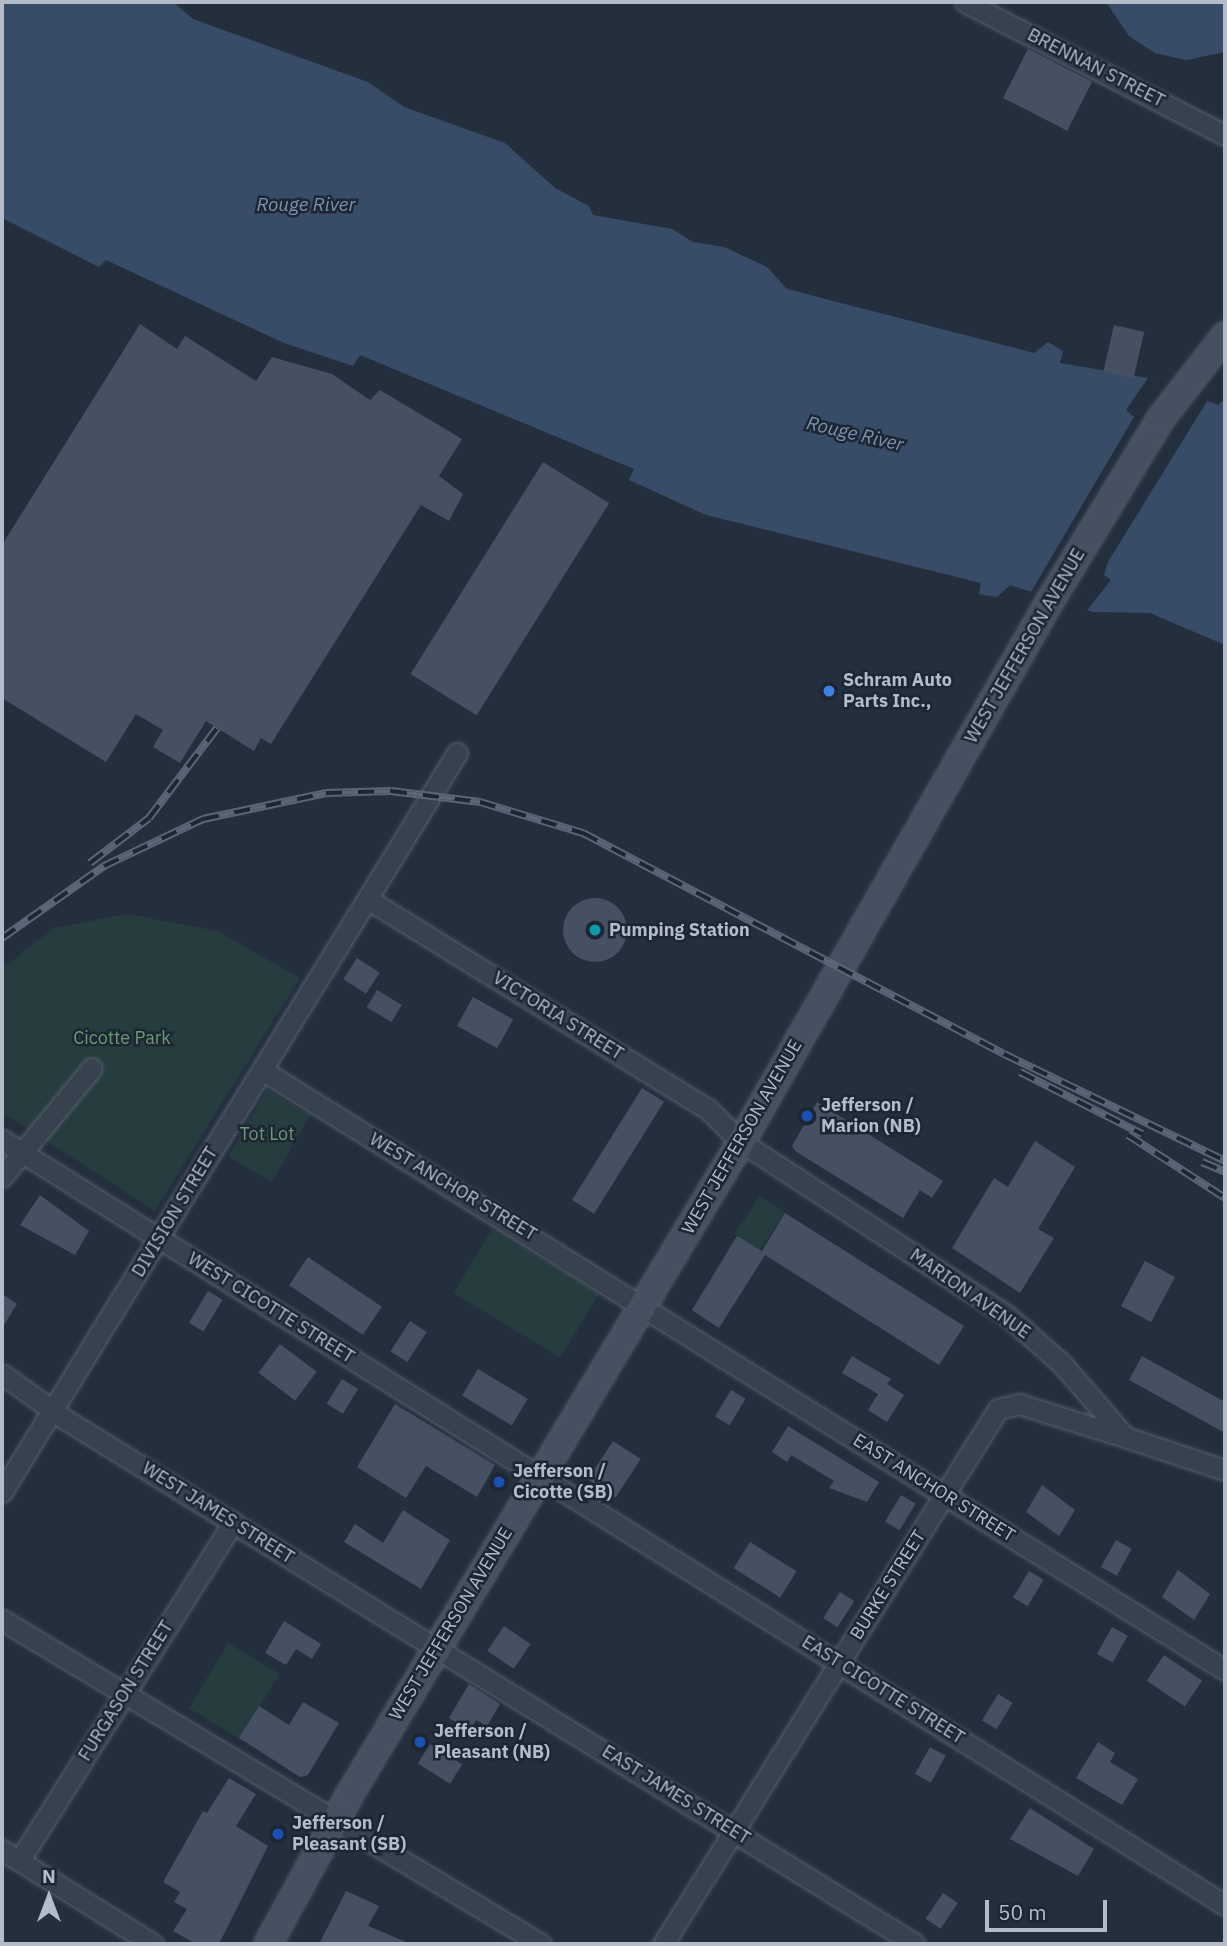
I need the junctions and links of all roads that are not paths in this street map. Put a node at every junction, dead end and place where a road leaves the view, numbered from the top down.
1 (965, 2) edge
2 (1225, 135) edge
3 (1225, 337) edge
4 (457, 753) dead end
5 (369, 900) junction
6 (92, 1068) dead end
7 (262, 1070) junction
8 (741, 1142) junction
9 (10, 1145) edge
10 (2, 1177) edge
11 (160, 1237) junction
12 (644, 1305) junction
13 (2, 1374) edge
14 (54, 1409) junction
15 (1125, 1437) junction
16 (1225, 1470) edge
17 (541, 1475) junction
18 (2, 1492) edge
19 (945, 1494) junction
20 (233, 1522) junction
21 (2, 1620) edge
22 (438, 1647) junction
23 (839, 1663) junction
24 (1225, 1670) edge
25 (125, 1692) junction
26 (336, 1819) junction
27 (734, 1831) junction
28 (2, 1850) edge
29 (19, 1861) junction
30 (1225, 1905) edge
31 (153, 1944) edge
32 (268, 1944) edge
33 (541, 1944) edge
34 (663, 1944) edge
35 (915, 1944) edge

1 - 2 street, BRENNAN STREET
3 - 8 main road, WEST JEFFERSON AVENUE
4 - 5 street, DIVISION STREET
5 - 7 street, DIVISION STREET
5 - 8 street, VICTORIA STREET
6 - 9 street
7 - 11 street, DIVISION STREET
7 - 12 street, WEST ANCHOR STREET
8 - 12 main road, WEST JEFFERSON AVENUE
8 - 15 street, MARION AVENUE
9 - 10 street
9 - 11 street, WEST CICOTTE STREET
11 - 14 street, DIVISION STREET
11 - 17 street, WEST CICOTTE STREET
12 - 17 main road, WEST JEFFERSON AVENUE
12 - 19 street, EAST ANCHOR STREET
13 - 14 street, WEST JAMES STREET
14 - 18 street, DIVISION STREET
14 - 20 street, WEST JAMES STREET
15 - 16 street
15 - 19 street, BURKE STREET
17 - 22 main road, WEST JEFFERSON AVENUE
17 - 23 street, EAST CICOTTE STREET
19 - 23 street, BURKE STREET
19 - 24 street, EAST ANCHOR STREET
20 - 22 street, WEST JAMES STREET
20 - 25 street, FURGASON STREET
21 - 25 street
22 - 26 main road, WEST JEFFERSON AVENUE
22 - 27 street, EAST JAMES STREET
23 - 27 street, BURKE STREET
23 - 30 street, EAST CICOTTE STREET
25 - 26 street
25 - 29 street, FURGASON STREET
26 - 32 main road, WEST JEFFERSON AVENUE
26 - 33 street
27 - 34 street, BURKE STREET
27 - 35 street, EAST JAMES STREET
28 - 29 street
29 - 31 street

